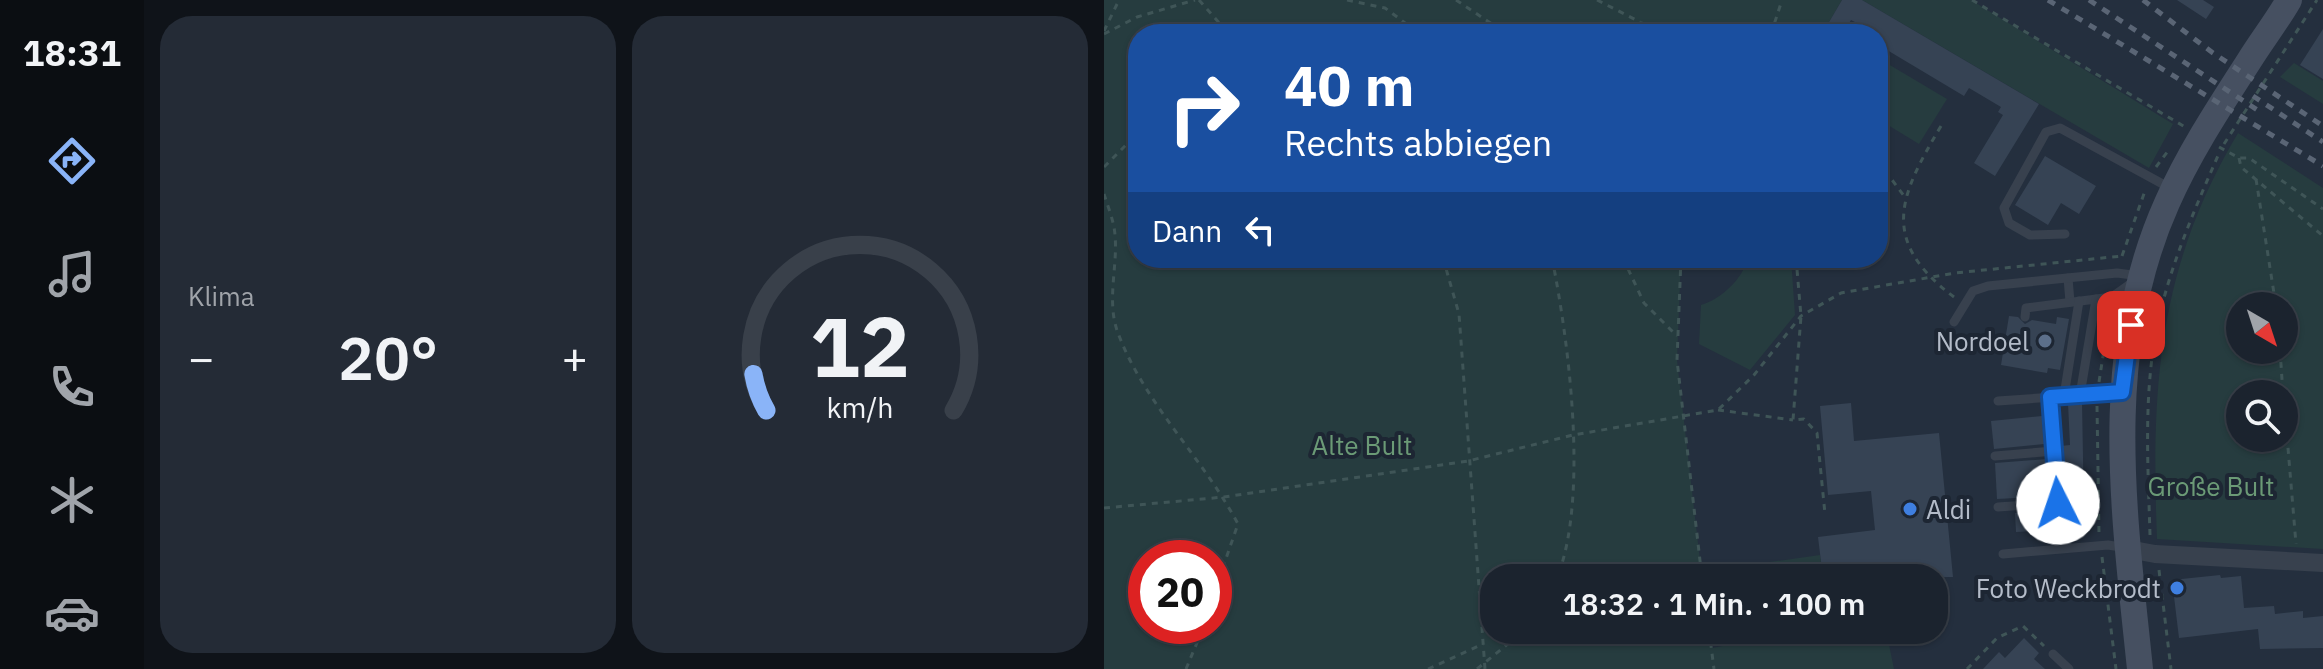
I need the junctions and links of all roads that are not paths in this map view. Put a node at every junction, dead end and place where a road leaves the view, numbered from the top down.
1 (2284, 2) edge
2 (2173, 190) junction
3 (2065, 234) dead end
4 (2142, 276) junction
5 (2068, 278) junction
6 (2096, 299) junction
7 (2074, 302) junction
8 (2025, 317) dead end
9 (1954, 322) dead end
10 (2122, 392) junction
11 (2080, 395) junction
12 (2064, 396) junction
13 (2050, 397) junction
14 (1998, 401) dead end
15 (2054, 451) junction
16 (1995, 456) dead end
17 (1998, 507) dead end
18 (2128, 549) junction
19 (2003, 554) dead end
20 (2323, 563) edge
21 (2053, 654) road end
22 (2069, 669) edge
23 (2140, 669) edge

1 - 2 street
2 - 3 lane
2 - 4 street
4 - 5 lane
4 - 6 lane
4 - 10 street
5 - 7 lane
5 - 9 lane
6 - 7 lane
6 - 11 lane
7 - 8 lane
7 - 12 lane
10 - 11 lane
10 - 18 street
11 - 12 lane
12 - 13 lane
13 - 14 lane
13 - 15 lane
15 - 16 lane
15 - 17 lane
18 - 19 lane
18 - 20 street
18 - 23 street
21 - 22 lane

